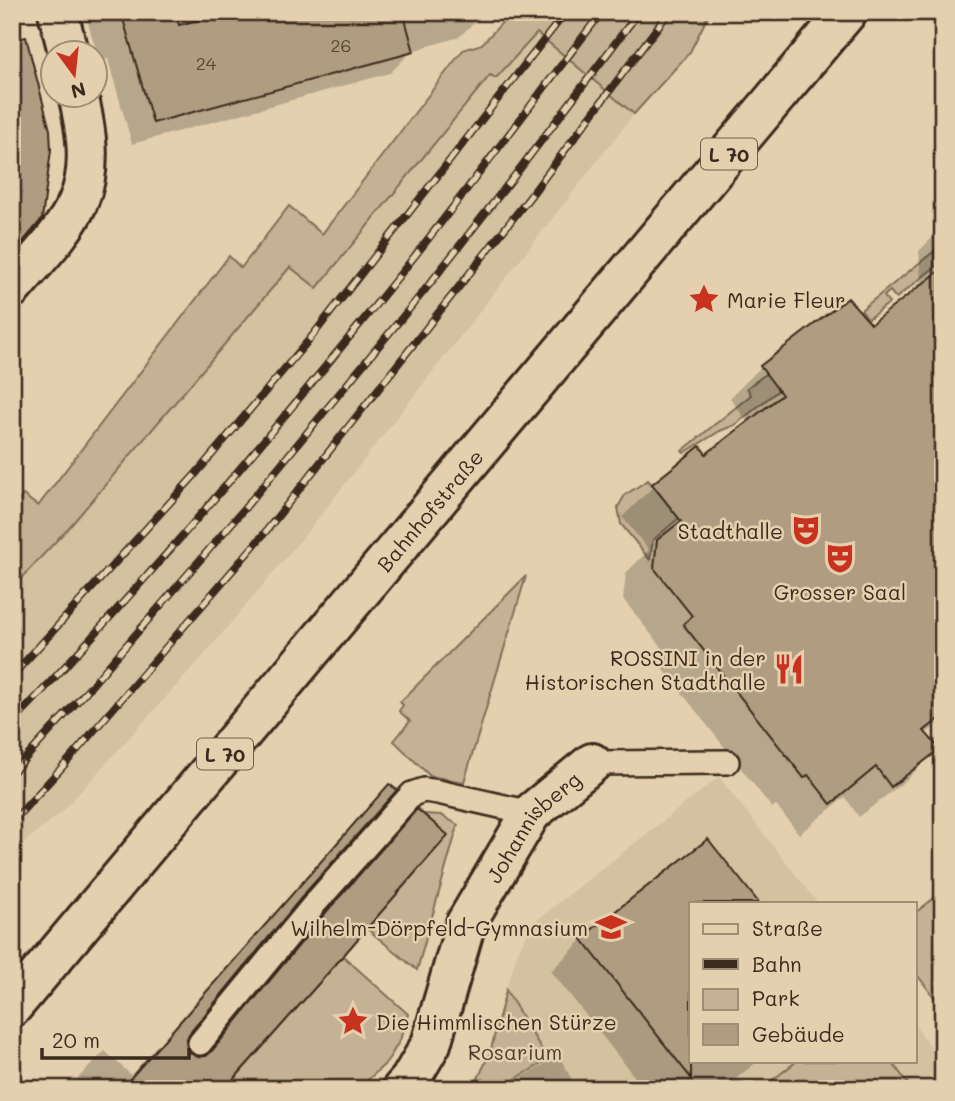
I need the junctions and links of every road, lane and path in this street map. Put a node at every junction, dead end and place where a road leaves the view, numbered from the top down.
1 (58, 12) edge
2 (847, 12) edge
3 (64, 38) edge
4 (81, 108) edge
5 (12, 288) edge
6 (727, 762) dead end
7 (592, 763) joint
8 (531, 813) junction
9 (16, 994) edge
10 (200, 1043) dead end
11 (402, 1089) edge

1 - 3 main road
2 - 9 main road, Bahnhofstraße / L 70
4 - 5 main road
6 - 7 lane
7 - 8 main road, Johannisberg
8 - 10 lane
8 - 11 main road, Johannisberg

